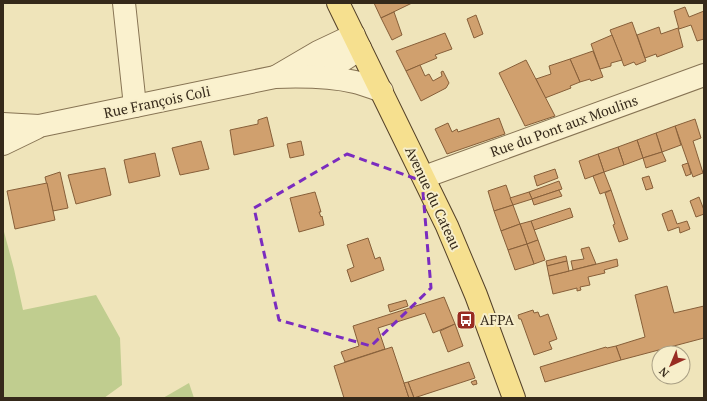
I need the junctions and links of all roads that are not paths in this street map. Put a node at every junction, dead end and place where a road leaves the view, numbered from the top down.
1 (124, 3) edge
2 (338, 3) edge
3 (357, 41) junction
4 (704, 75) edge
5 (275, 76) junction
6 (310, 77) junction
7 (382, 91) junction
8 (135, 106) junction
9 (3, 124) edge
10 (39, 126) junction
11 (3, 144) edge
12 (424, 177) junction
13 (514, 398) edge

1 - 8 street
2 - 3 main road, Avenue du Cateau
3 - 5 street, Rue François Coli
3 - 6 street, Rue François Coli
3 - 7 main road, Avenue du Cateau
4 - 12 street, Rue du Pont aux Moulins
5 - 6 street, Rue François Coli
5 - 8 street, Rue François Coli
6 - 7 street, Rue François Coli
7 - 12 main road, Avenue du Cateau
8 - 10 street, Rue François Coli
9 - 10 street, Rue François Coli
10 - 11 street, Rue François Coli
12 - 13 main road, Avenue du Cateau

